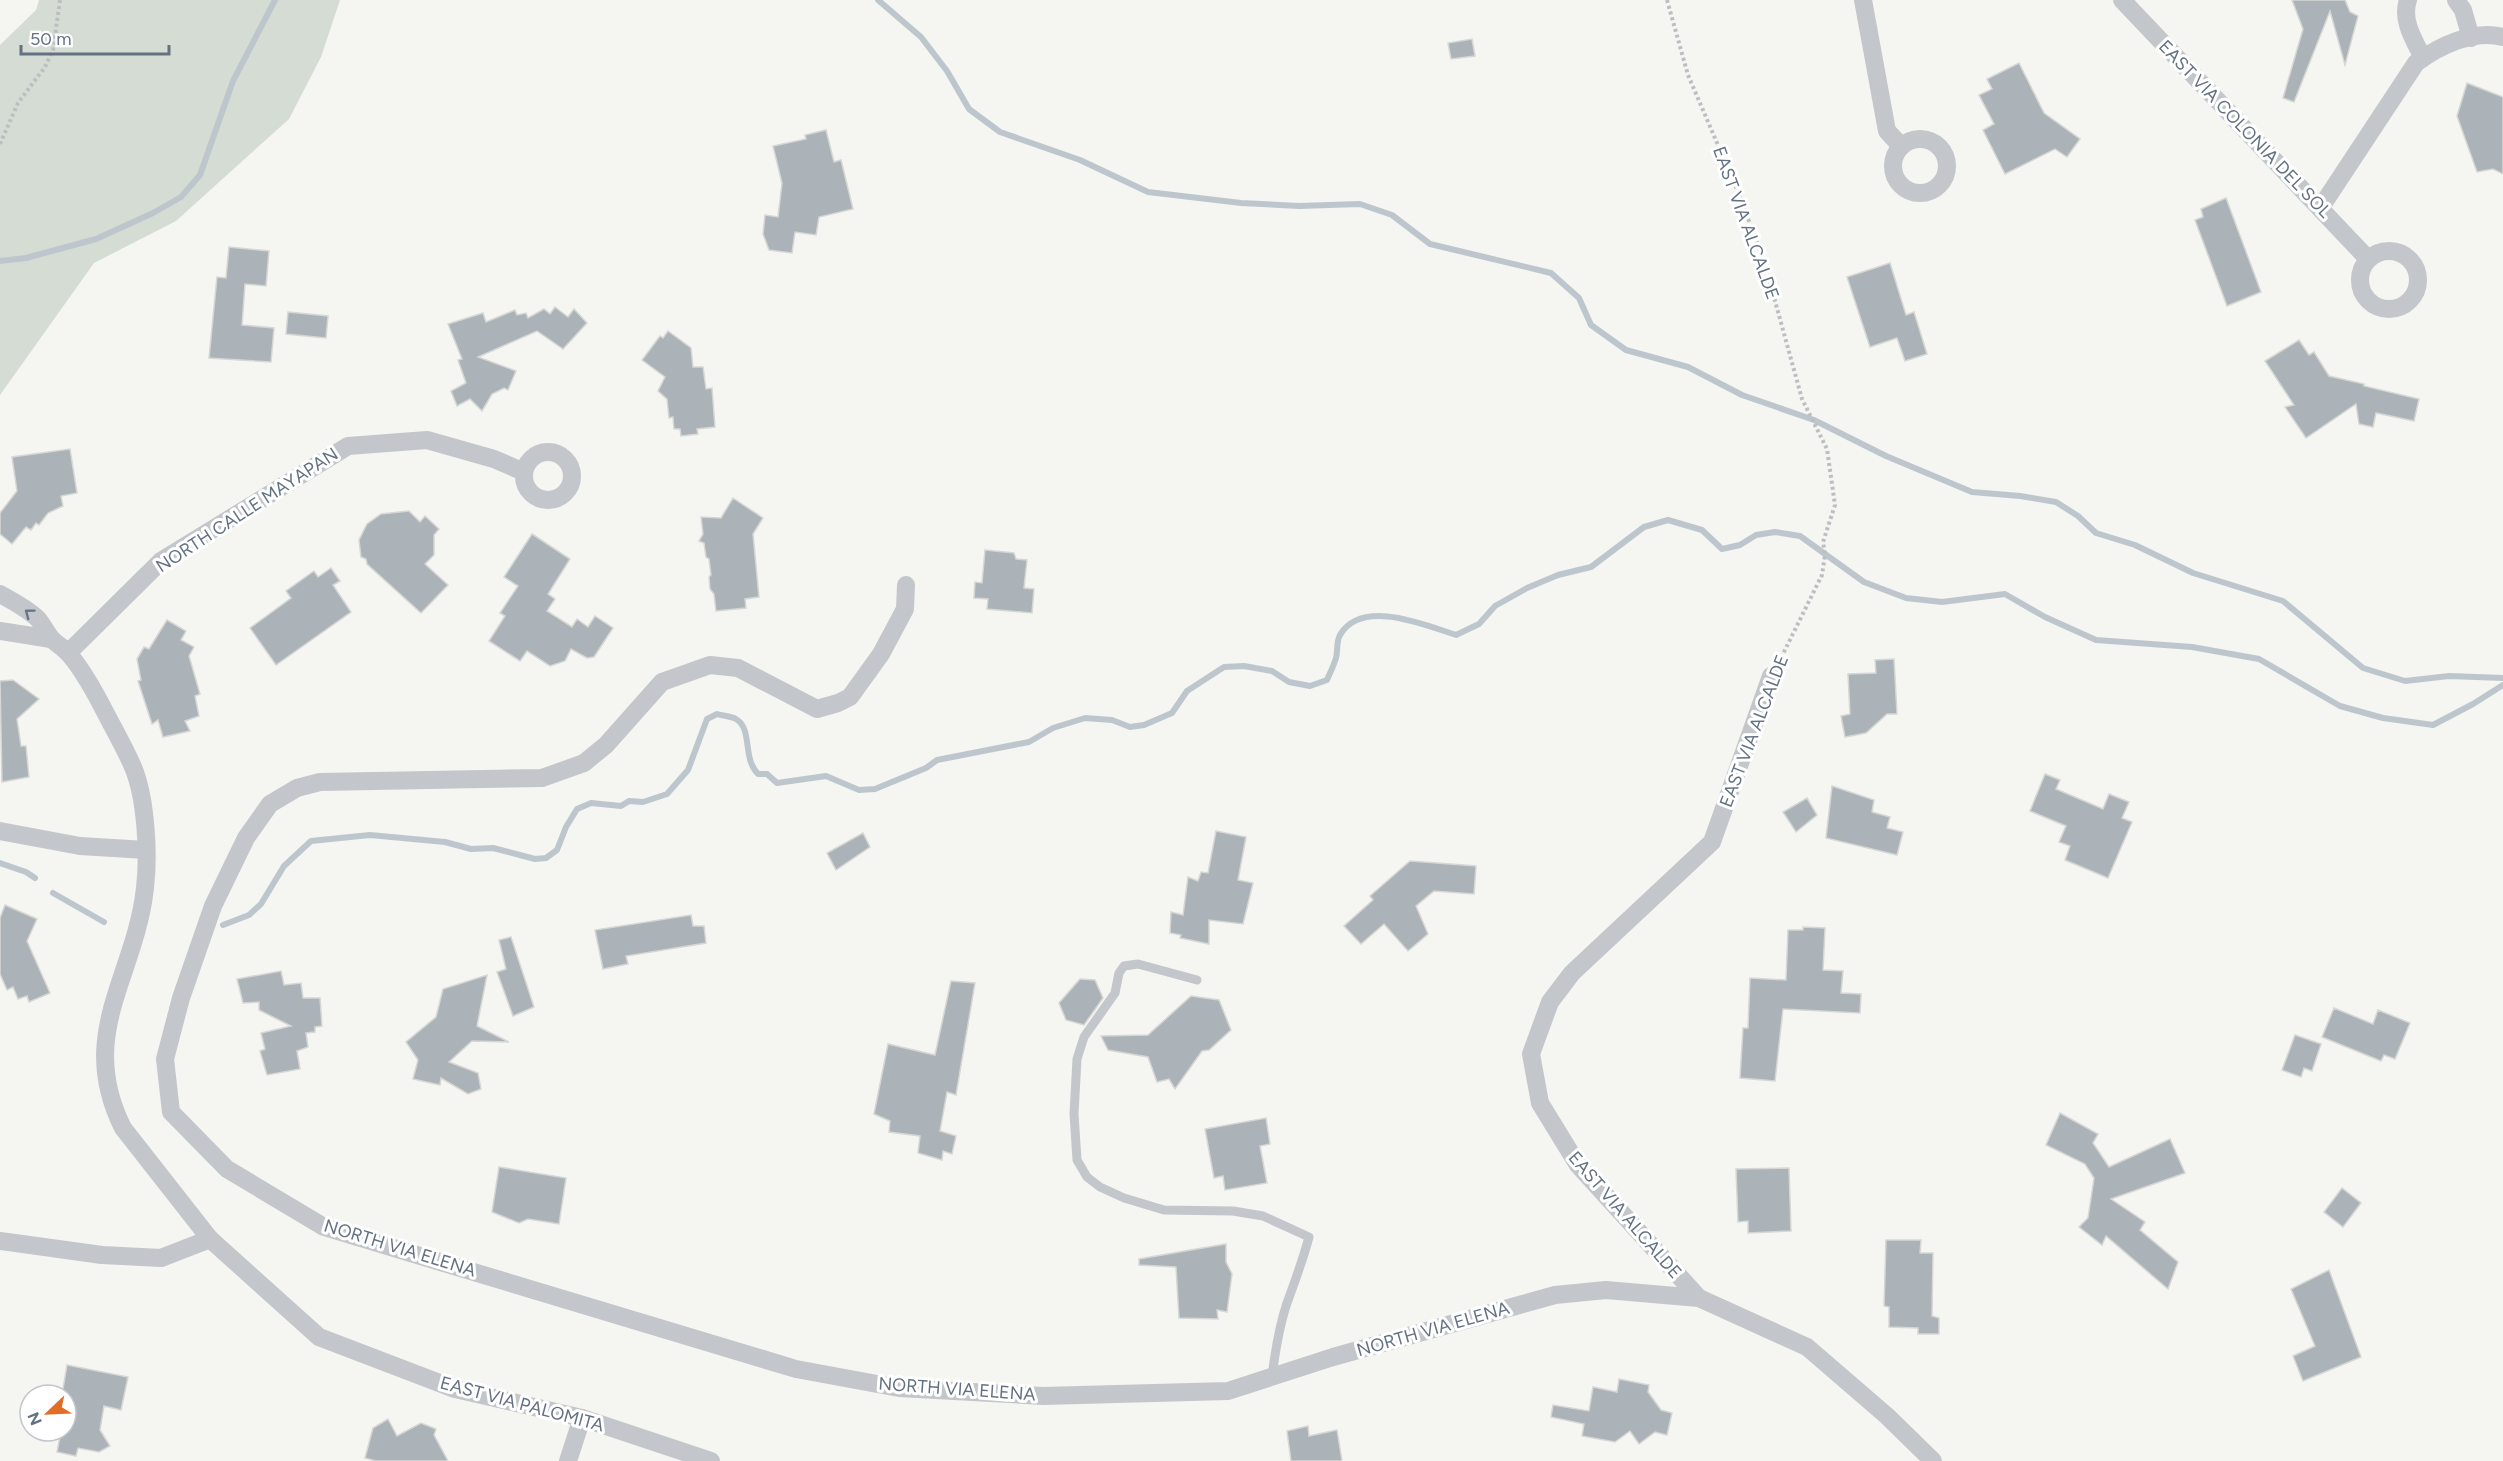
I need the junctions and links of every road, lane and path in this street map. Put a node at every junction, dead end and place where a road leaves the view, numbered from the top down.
1 (60, 0) edge
2 (1667, 0) edge
3 (1863, 0) edge
4 (2122, 0) edge
5 (2408, 0) edge
6 (2456, 0) edge
7 (2503, 37) edge
8 (2471, 38) junction
9 (2423, 58) junction
10 (0, 144) edge
11 (1901, 146) dead end
12 (2321, 207) junction
13 (2368, 259) dead end
14 (524, 472) dead end
15 (906, 585) dead end
16 (0, 594) edge
17 (0, 631) edge
18 (51, 639) junction
19 (68, 653) junction
20 (1771, 676) joint
21 (0, 831) edge
22 (146, 850) junction
23 (1197, 980) dead end
24 (210, 1239) junction
25 (0, 1241) edge
26 (1699, 1298) junction
27 (1272, 1377) junction
28 (582, 1418) junction
29 (568, 1461) edge
30 (711, 1461) edge
31 (1933, 1461) edge

1 - 10 path
2 - 20 path, EAST VIA ALCALDE
3 - 11 street
4 - 12 street, EAST VIA COLONIA DEL SOL
5 - 9 street
6 - 8 street
7 - 8 street
8 - 9 street
9 - 12 street
12 - 13 street, EAST VIA COLONIA DEL SOL
14 - 19 street, NORTH CALLE MAYAPAN
15 - 27 street, NORTH VIA ELENA
18 -> 16 street, EAST VIA PALOMITA
17 - 18 street
18 - 19 street, EAST VIA PALOMITA
19 - 22 street, EAST VIA PALOMITA
20 - 26 street, EAST VIA ALCALDE
21 - 22 street
22 - 24 street, EAST VIA PALOMITA
23 - 27 lane
24 - 25 street
24 - 28 street, EAST VIA PALOMITA
26 - 27 street, NORTH VIA ELENA
26 - 31 street
28 - 29 street
28 - 30 street, EAST VIA PALOMITA

